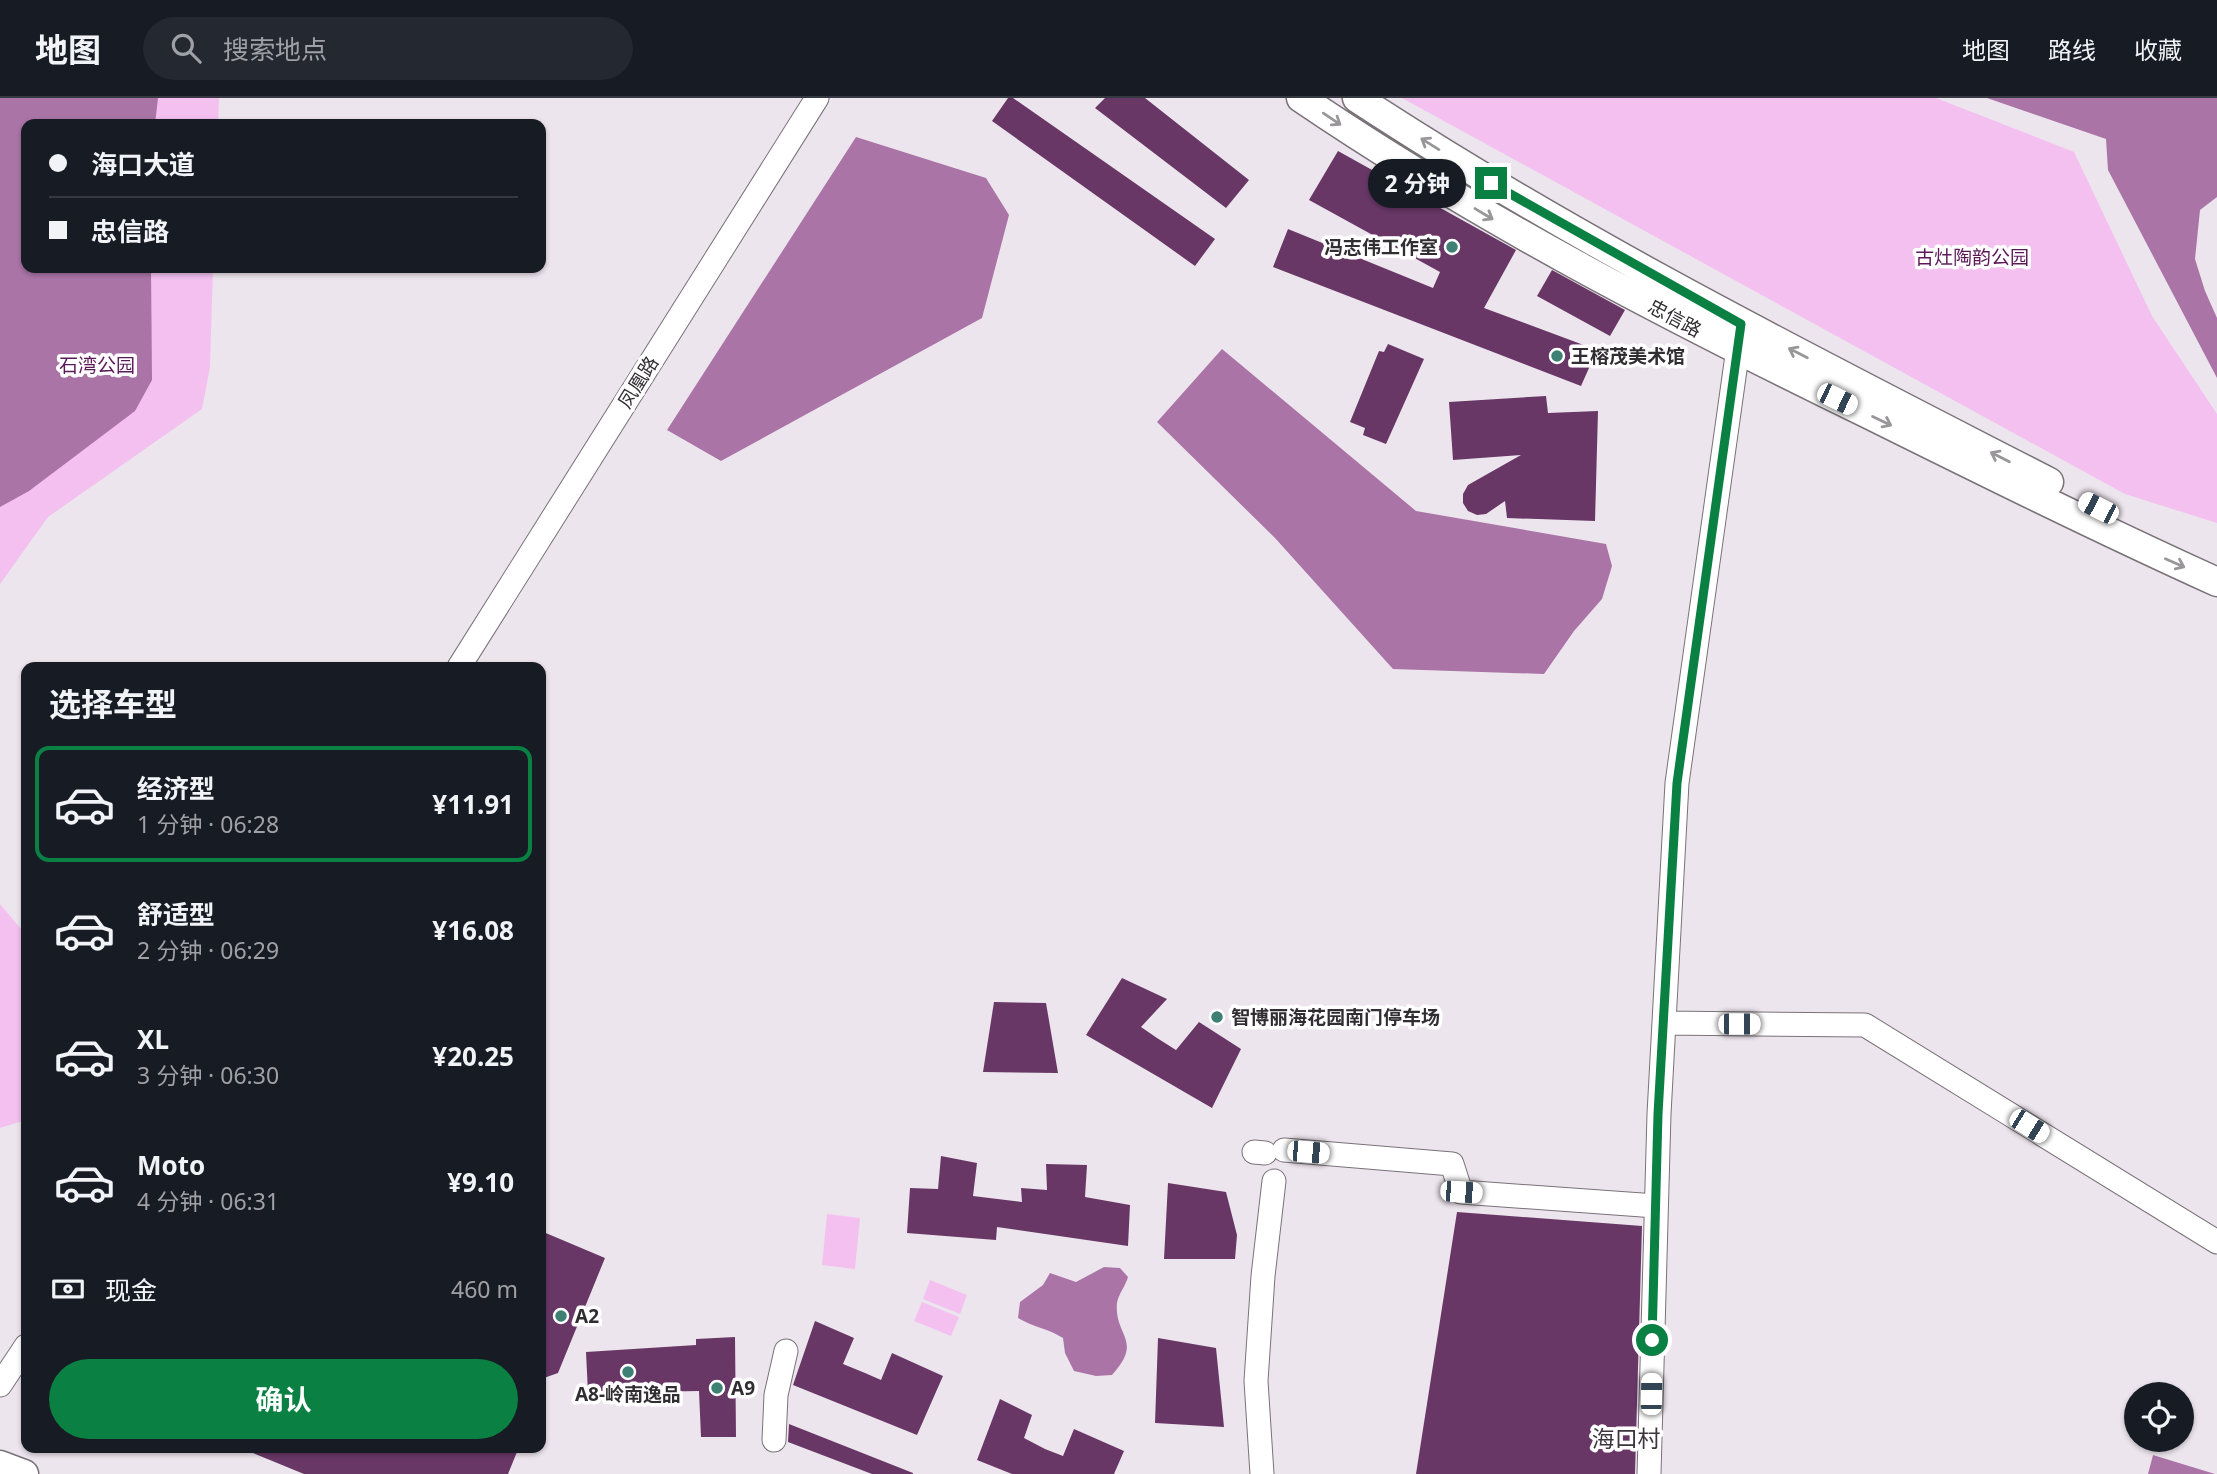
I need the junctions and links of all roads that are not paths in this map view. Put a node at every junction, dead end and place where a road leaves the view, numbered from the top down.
1 (817, 98) edge
2 (1301, 98) edge
3 (1357, 98) edge
4 (1739, 337) junction
5 (2217, 560) edge
6 (2217, 582) edge
7 (462, 662) edge
8 (1664, 1023) junction
9 (1268, 1151) dead end
10 (1274, 1181) dead end
11 (1656, 1206) junction
12 (2217, 1242) edge
13 (786, 1351) dead end
14 (21, 1354) edge
15 (0, 1385) edge
16 (774, 1440) dead end
17 (0, 1465) edge
18 (24, 1474) edge
19 (1262, 1474) edge
20 (1649, 1474) edge

1 - 7 street, 凤凰路
2 -> 4 main road, 忠信路
4 -> 3 main road, 忠信路
5 -> 4 main road, 忠信路
4 -> 6 main road, 忠信路
4 - 8 street
8 - 11 street
8 - 12 street
9 - 11 street
10 - 19 street
11 - 20 street
13 - 16 street
14 - 15 street
17 - 18 main road

